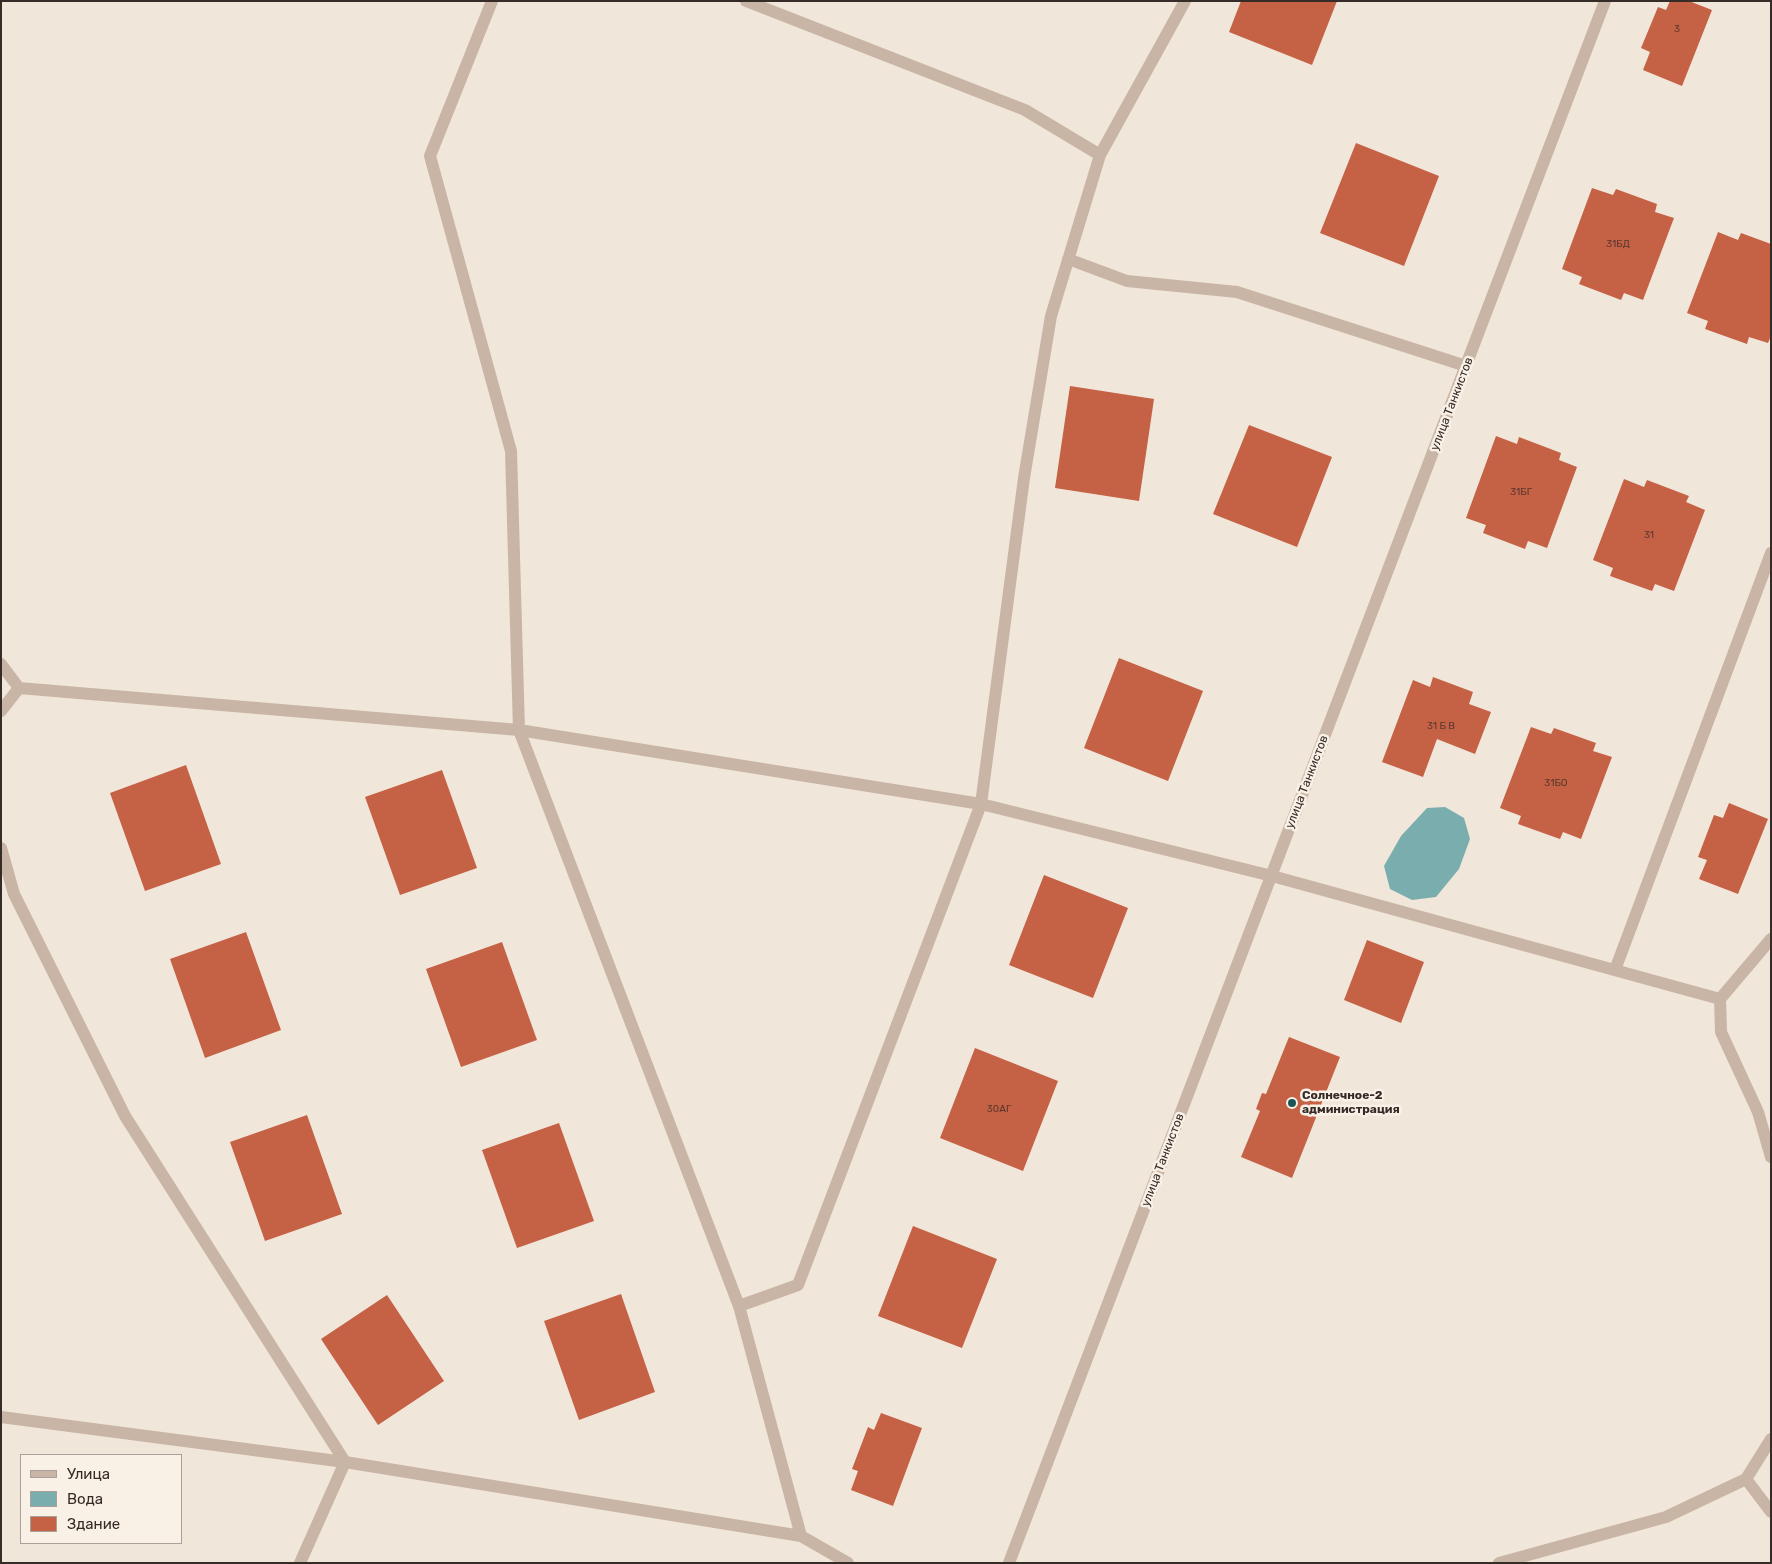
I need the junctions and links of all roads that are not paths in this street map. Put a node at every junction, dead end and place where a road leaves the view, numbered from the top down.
1 (492, 1) edge
2 (746, 1) edge
3 (1185, 1) edge
4 (1606, 1) edge
5 (1100, 155) junction
6 (1068, 259) junction
7 (1466, 366) junction
8 (1771, 553) edge
9 (1, 664) edge
10 (19, 688) junction
11 (1, 711) edge
12 (519, 730) junction
13 (981, 804) junction
14 (1, 848) edge
15 (1272, 876) junction
16 (1771, 938) edge
17 (1615, 970) junction
18 (1720, 998) junction
19 (1771, 1157) edge
20 (739, 1306) junction
21 (1, 1417) edge
22 (1771, 1439) edge
23 (345, 1462) junction
24 (1746, 1479) junction
25 (1771, 1512) edge
26 (801, 1536) junction
27 (300, 1563) edge
28 (848, 1563) edge
29 (1009, 1563) edge
30 (1499, 1563) edge

1 - 12 street
2 - 5 street
3 - 5 street
4 - 7 street, улица Танкистов
5 - 6 street
6 - 7 street
6 - 13 street
7 - 15 street, улица Танкистов
8 - 17 street
9 - 10 street
10 - 11 street
10 - 12 street
12 - 13 street
12 - 20 street
13 - 15 street
13 - 20 street
14 - 23 street
15 - 17 street
15 - 29 street, улица Танкистов
16 - 18 street
17 - 18 street
18 - 19 street
20 - 26 street
21 - 23 street
22 - 24 street
23 - 26 street
23 - 27 street
24 - 25 street
24 - 30 street
26 - 28 street

